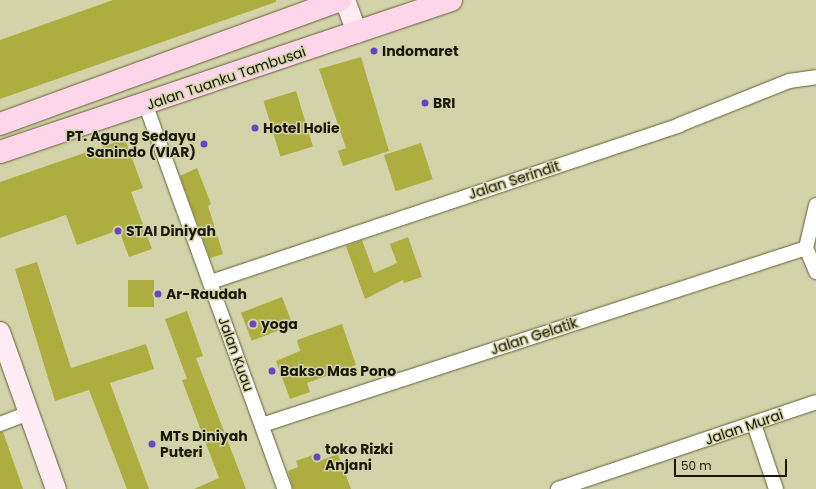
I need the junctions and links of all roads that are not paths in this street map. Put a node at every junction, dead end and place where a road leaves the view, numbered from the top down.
1 (340, 0) edge
2 (345, 0) edge
3 (451, 0) edge
4 (357, 33) junction
5 (816, 77) edge
6 (146, 106) junction
7 (0, 124) edge
8 (0, 152) edge
9 (816, 205) edge
10 (806, 248) junction
11 (816, 272) edge
12 (211, 282) junction
13 (0, 332) edge
14 (816, 402) edge
15 (29, 413) junction
16 (0, 424) edge
17 (754, 424) junction
18 (262, 425) junction
19 (56, 489) edge
20 (285, 489) edge
21 (558, 489) edge
22 (776, 489) edge

1 - 7 main road
2 - 4 main road
3 - 4 main road, Jalan Tuanku Tambusai
4 - 6 main road, Jalan Tuanku Tambusai
5 - 12 street, Jalan Serindit
6 - 8 main road, Jalan Tuanku Tambusai
6 - 12 street, Jalan Kuau
9 - 10 street
10 - 11 street
10 - 18 street, Jalan Gelatik
12 - 18 street, Jalan Kuau
13 - 15 main road
14 - 17 street, Jalan Murai
15 - 16 street
15 - 19 main road
17 - 21 street, Jalan Murai
17 - 22 street
18 - 20 street, Jalan Kuau

